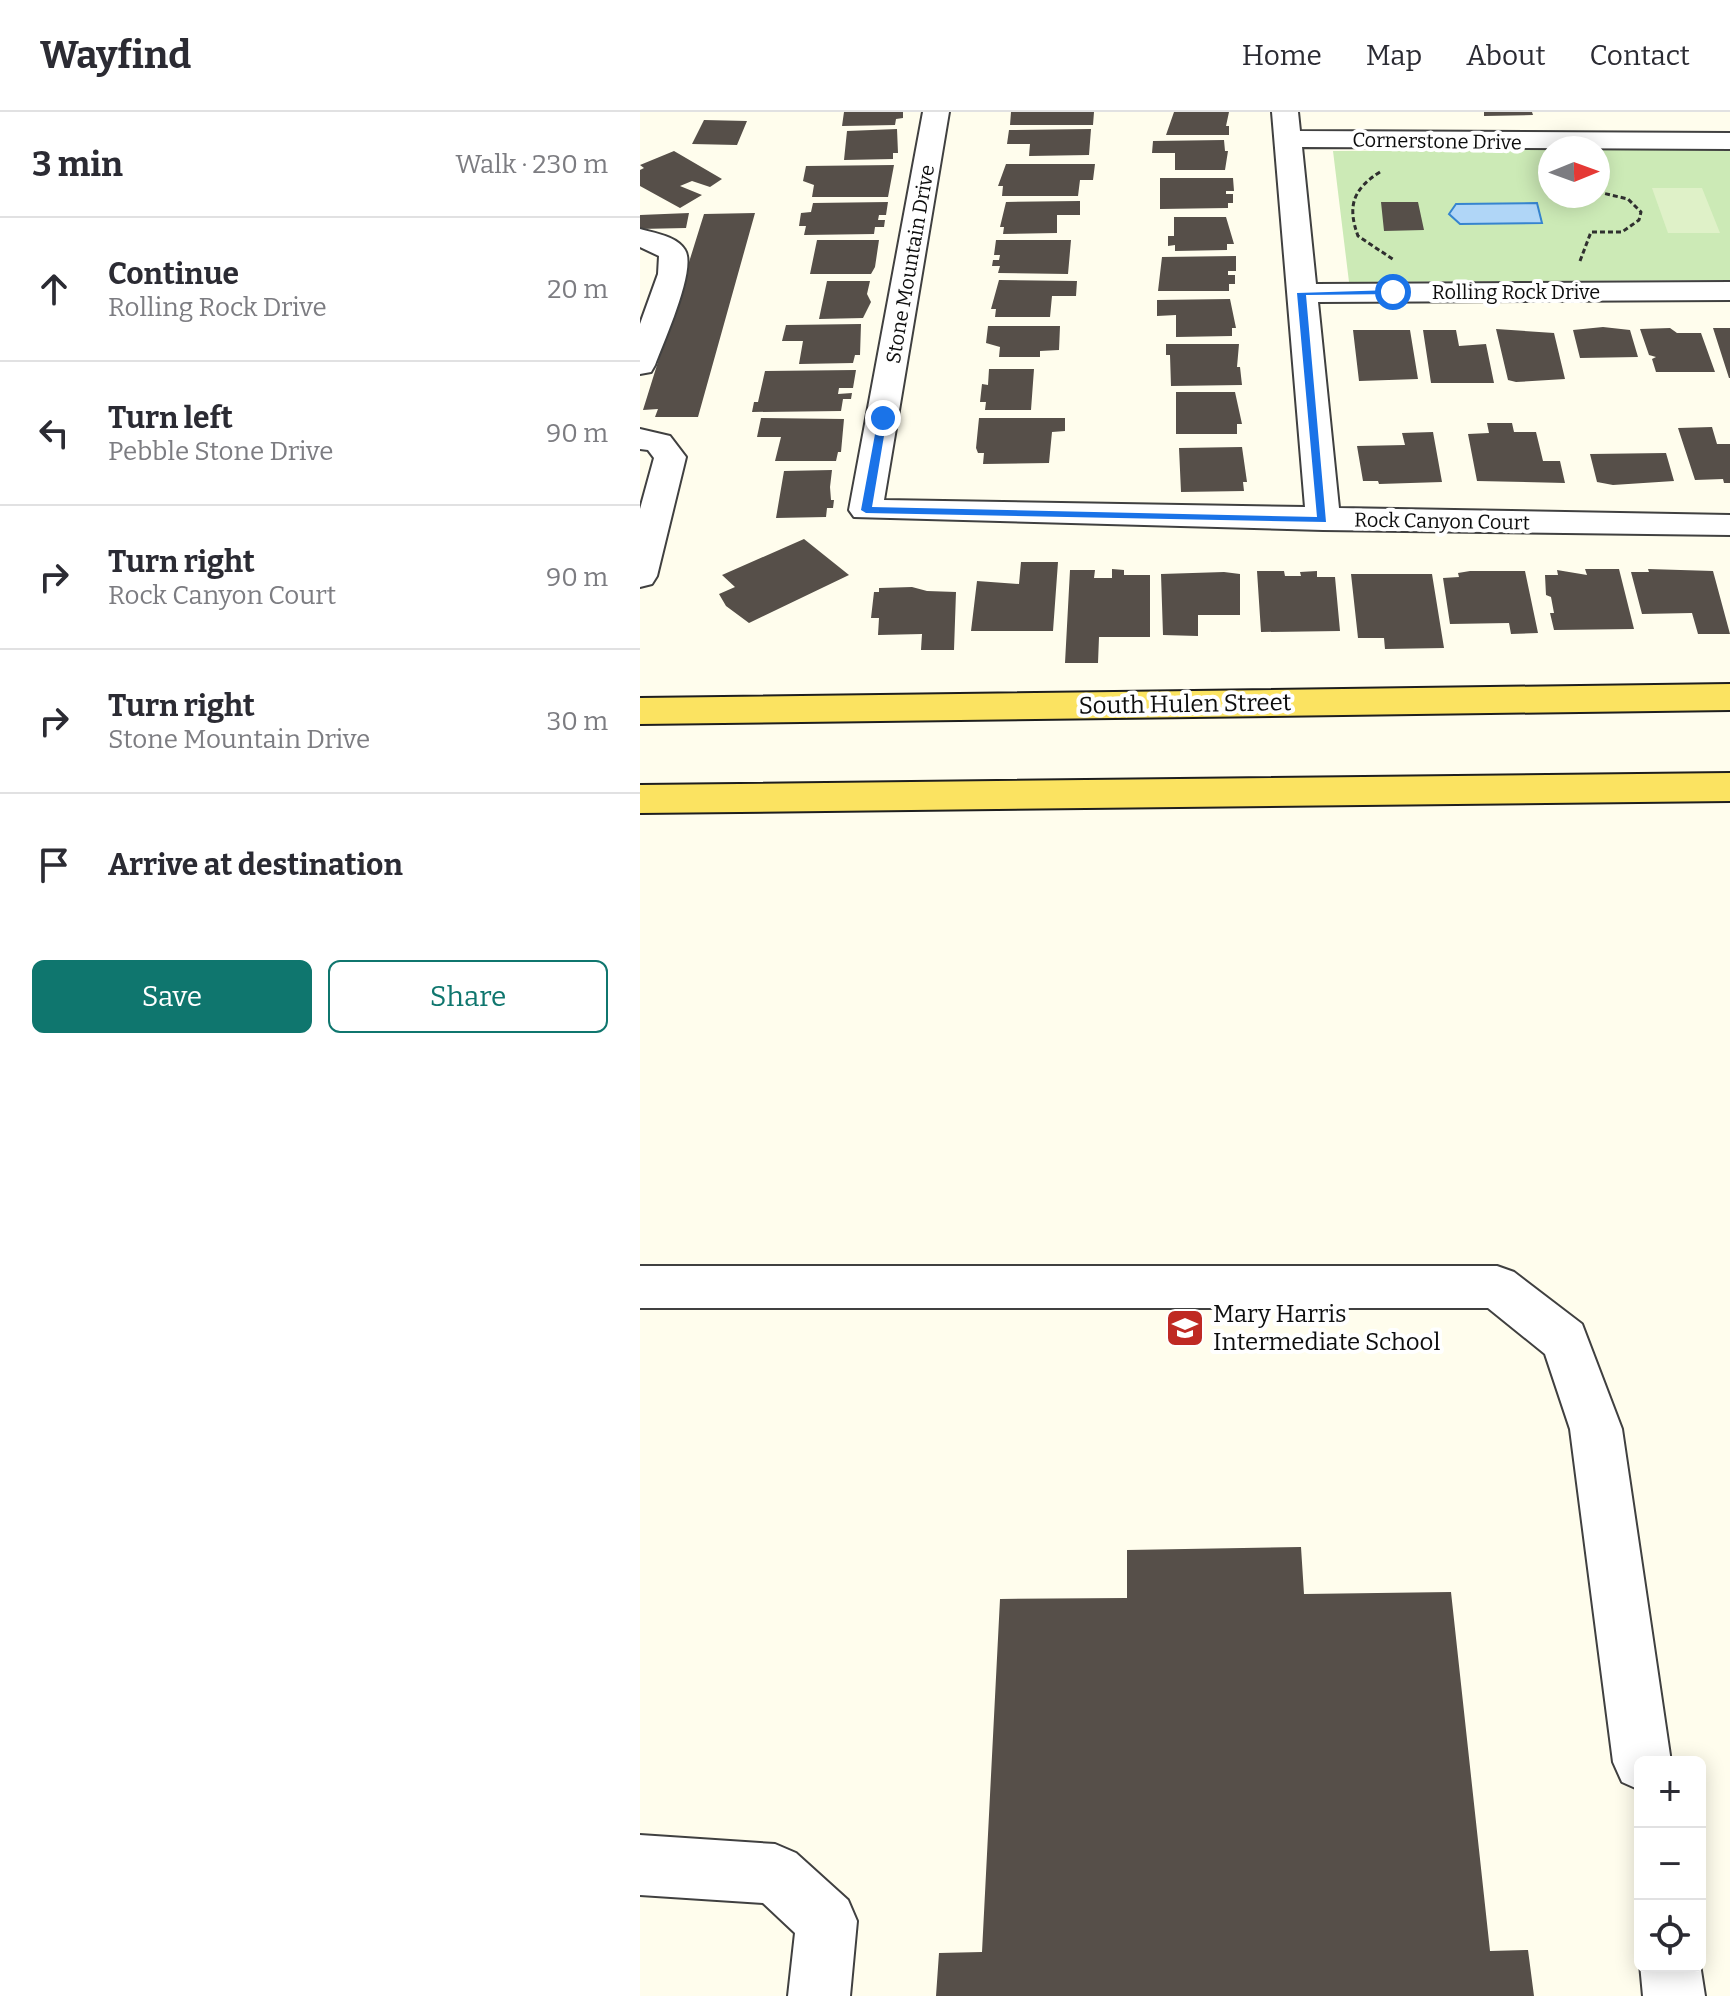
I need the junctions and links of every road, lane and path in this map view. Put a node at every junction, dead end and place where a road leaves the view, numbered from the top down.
1 (936, 112) edge
2 (1286, 125) edge
3 (1730, 141) edge
4 (1384, 169) dead end
5 (1610, 195) edge
6 (640, 238) edge
7 (1585, 261) dead end
8 (1399, 264) dead end
9 (1730, 291) edge
10 (1301, 293) junction
11 (640, 365) edge
12 (640, 439) edge
13 (866, 510) joint
14 (1323, 520) junction
15 (1730, 525) edge
16 (640, 576) edge
17 (1730, 697) edge
18 (640, 711) edge
19 (1730, 787) edge
20 (640, 799) edge
21 (640, 1287) edge
22 (1641, 1756) edge
23 (640, 1865) edge
24 (1671, 1972) edge
25 (819, 1996) edge
26 (1674, 1996) edge

1 - 13 street, Stone Mountain Drive
2 - 3 street, Cornerstone Drive
2 - 10 street
4 - 8 path
5 - 7 path
6 - 11 street
9 - 10 street, Rolling Rock Drive
10 - 14 street
12 - 16 street
13 - 14 street, Rock Canyon Court
14 - 15 street, Rock Canyon Court
17 - 18 main road, South Hulen Street
19 - 20 main road
21 - 22 street
23 - 25 street
24 - 26 street

